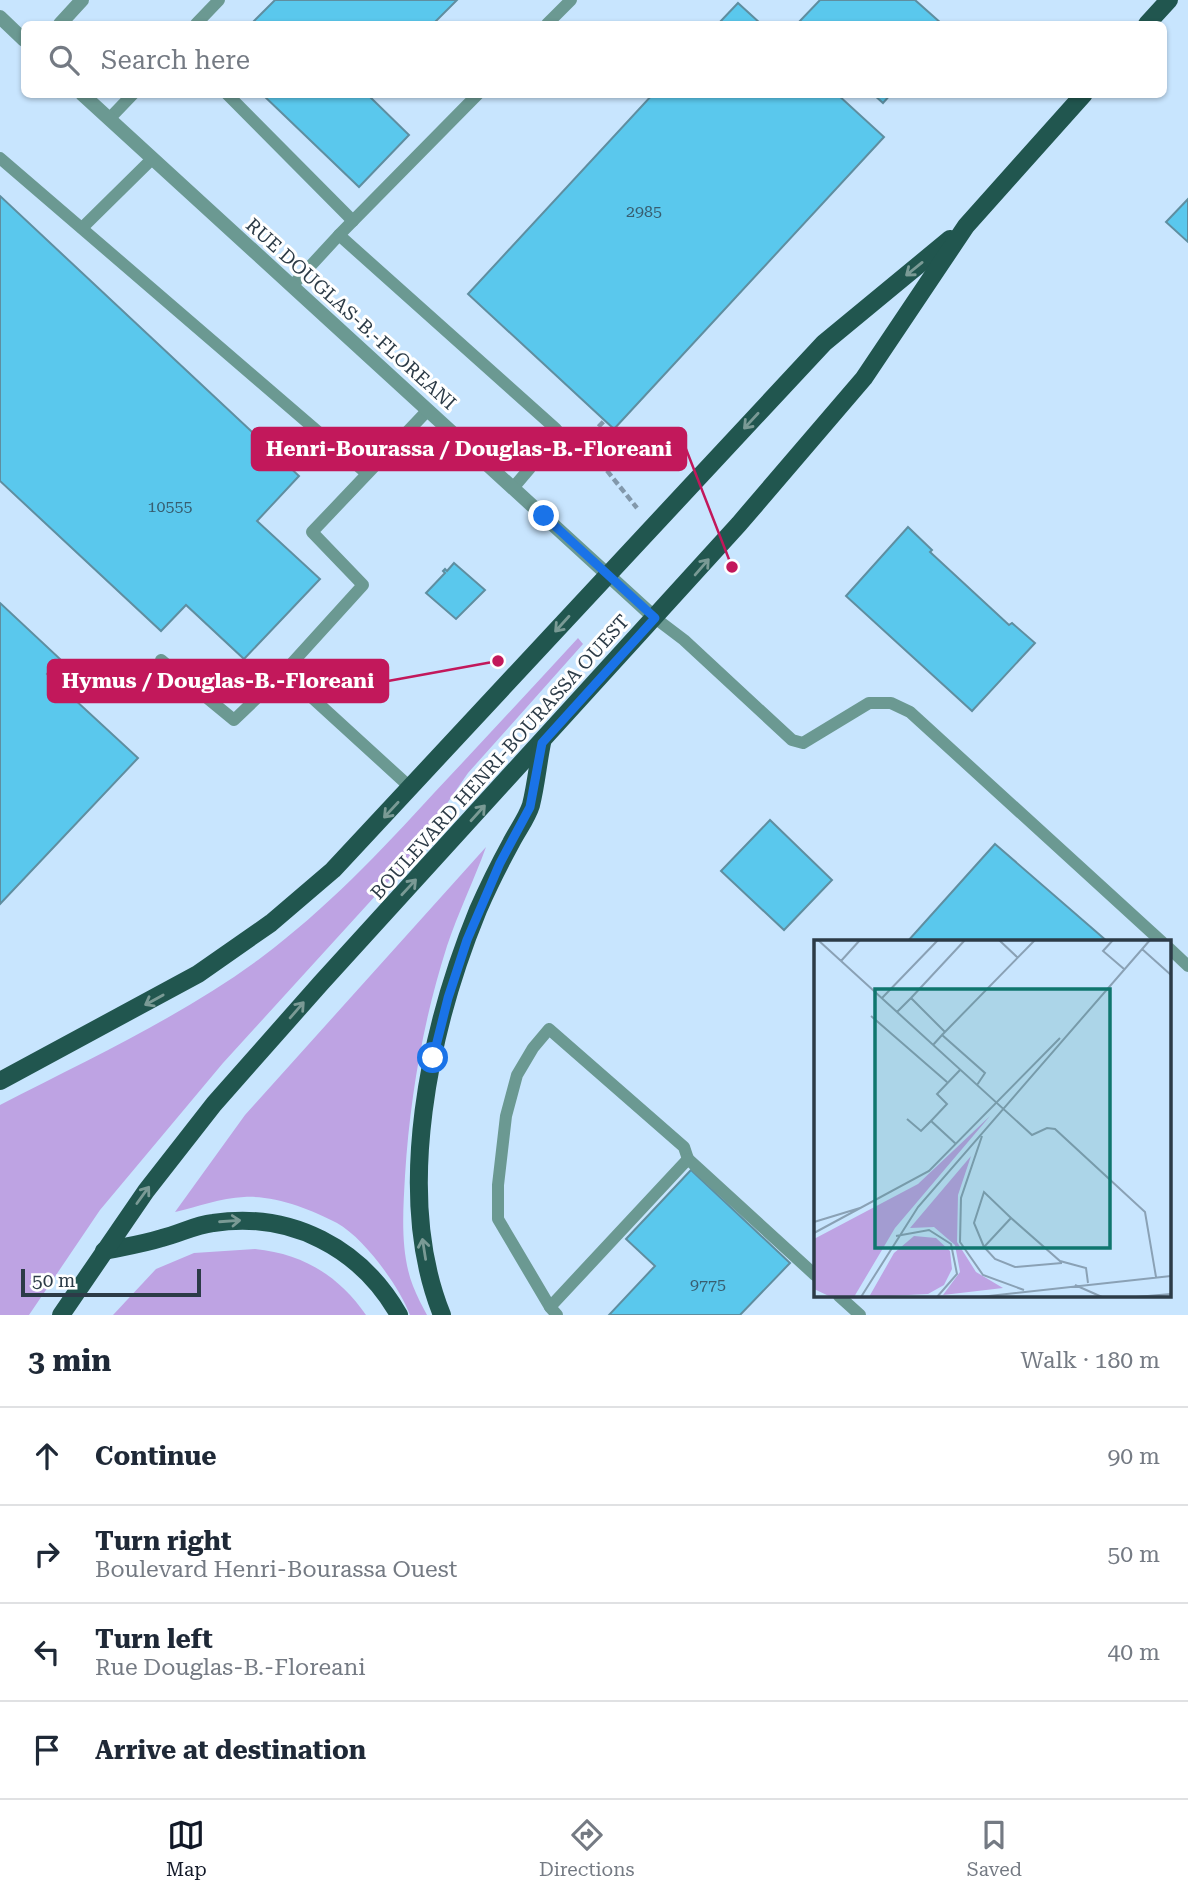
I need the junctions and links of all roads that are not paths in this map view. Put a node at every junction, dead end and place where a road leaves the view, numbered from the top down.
1 (82, 0) edge
2 (219, 0) edge
3 (571, 0) edge
4 (1169, 0) edge
5 (0, 17) edge
6 (63, 21) edge
7 (199, 21) edge
8 (550, 21) edge
9 (1150, 21) edge
10 (21, 37) edge
11 (86, 98) edge
12 (129, 98) edge
13 (231, 98) edge
14 (474, 98) edge
15 (1080, 98) edge
16 (109, 119) junction
17 (0, 158) edge
18 (152, 159) junction
19 (353, 221) junction
20 (966, 226) junction
21 (82, 228) junction
22 (339, 235) junction
23 (292, 286) junction
24 (428, 410) junction
25 (366, 473) junction
26 (513, 488) junction
27 (608, 574) junction
28 (655, 618) junction
29 (161, 660) dead end
30 (284, 672) junction
31 (542, 743) junction
32 (411, 788) junction
33 (1160, 940) edge
34 (1170, 949) edge
35 (1188, 966) edge
36 (0, 1082) edge
37 (688, 1159) junction
38 (104, 1251) junction
39 (814, 1274) edge
40 (840, 1297) edge
41 (554, 1311) edge
42 (61, 1315) edge
43 (399, 1315) edge
44 (442, 1315) edge
45 (860, 1315) edge

1 - 6 street
2 - 7 lane
3 - 8 lane
4 - 9 main road
5 - 10 street
11 - 16 street, RUE DOUGLAS-B.-FLOREANI
12 - 16 lane
13 - 19 lane
14 - 19 lane
15 - 20 main road, BOULEVARD HENRI-BOURASSA OUEST
16 - 18 street, RUE DOUGLAS-B.-FLOREANI
17 - 21 lane
18 - 21 lane
18 - 23 street, RUE DOUGLAS-B.-FLOREANI
19 - 22 lane
20 -> 27 main road, BOULEVARD HENRI-BOURASSA OUEST
28 -> 20 main road, BOULEVARD HENRI-BOURASSA OUEST
21 - 25 lane
22 - 23 lane
22 - 26 lane
23 - 24 street, RUE DOUGLAS-B.-FLOREANI
24 - 25 lane
24 - 26 street, RUE DOUGLAS-B.-FLOREANI
25 - 30 lane
26 - 27 street, RUE DOUGLAS-B.-FLOREANI
27 - 28 street, RUE DOUGLAS-B.-FLOREANI
27 -> 32 main road, BOULEVARD HENRI-BOURASSA OUEST
28 - 31 main road, BOULEVARD HENRI-BOURASSA OUEST
28 - 33 lane
29 - 30 lane
30 - 32 lane
38 -> 31 main road, BOULEVARD HENRI-BOURASSA OUEST
44 -> 31 main road
32 -> 36 main road, BOULEVARD HENRI-BOURASSA OUEST
34 - 35 lane
37 - 39 lane
37 - 41 lane
37 - 41 lane
38 - 42 main road, BOULEVARD HENRI-BOURASSA OUEST
38 -> 43 main road
40 - 45 lane

